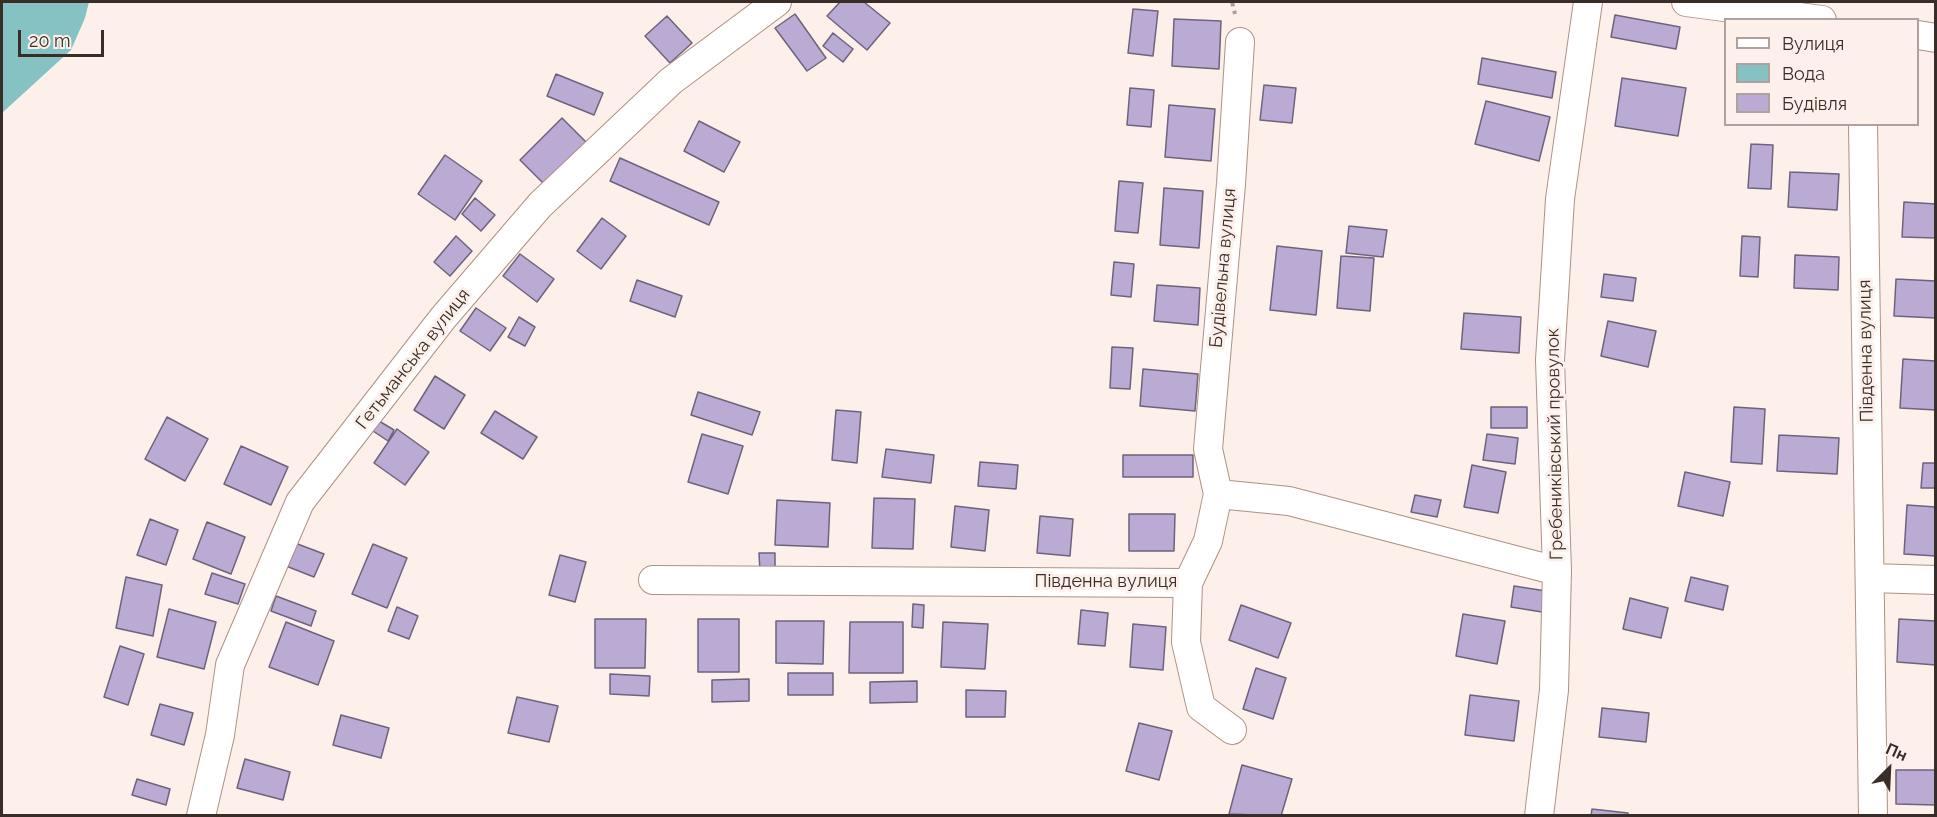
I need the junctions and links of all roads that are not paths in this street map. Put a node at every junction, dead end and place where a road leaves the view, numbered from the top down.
1 (777, 2) edge
2 (1588, 2) edge
3 (1699, 2) edge
4 (1808, 18) edge
5 (1919, 35) edge
6 (1935, 38) edge
7 (1240, 42) dead end
8 (1863, 126) edge
9 (1218, 494) junction
10 (1557, 571) junction
11 (1870, 578) junction
12 (653, 580) dead end
13 (1935, 580) edge
14 (1188, 583) junction
15 (1232, 730) dead end
16 (201, 816) edge
17 (1539, 816) edge
18 (1873, 816) edge

1 - 16 street, Гетьманська вулиця
2 - 10 street, Гребениківський провулок
3 - 4 street
5 - 6 street
7 - 9 street, Будівельна вулиця
8 - 11 street, Південна вулиця
9 - 10 street
9 - 14 street, Південна вулиця
10 - 17 street, Гребениківський провулок
11 - 13 street
11 - 18 street, Південна вулиця
12 - 14 street, Південна вулиця
14 - 15 street

